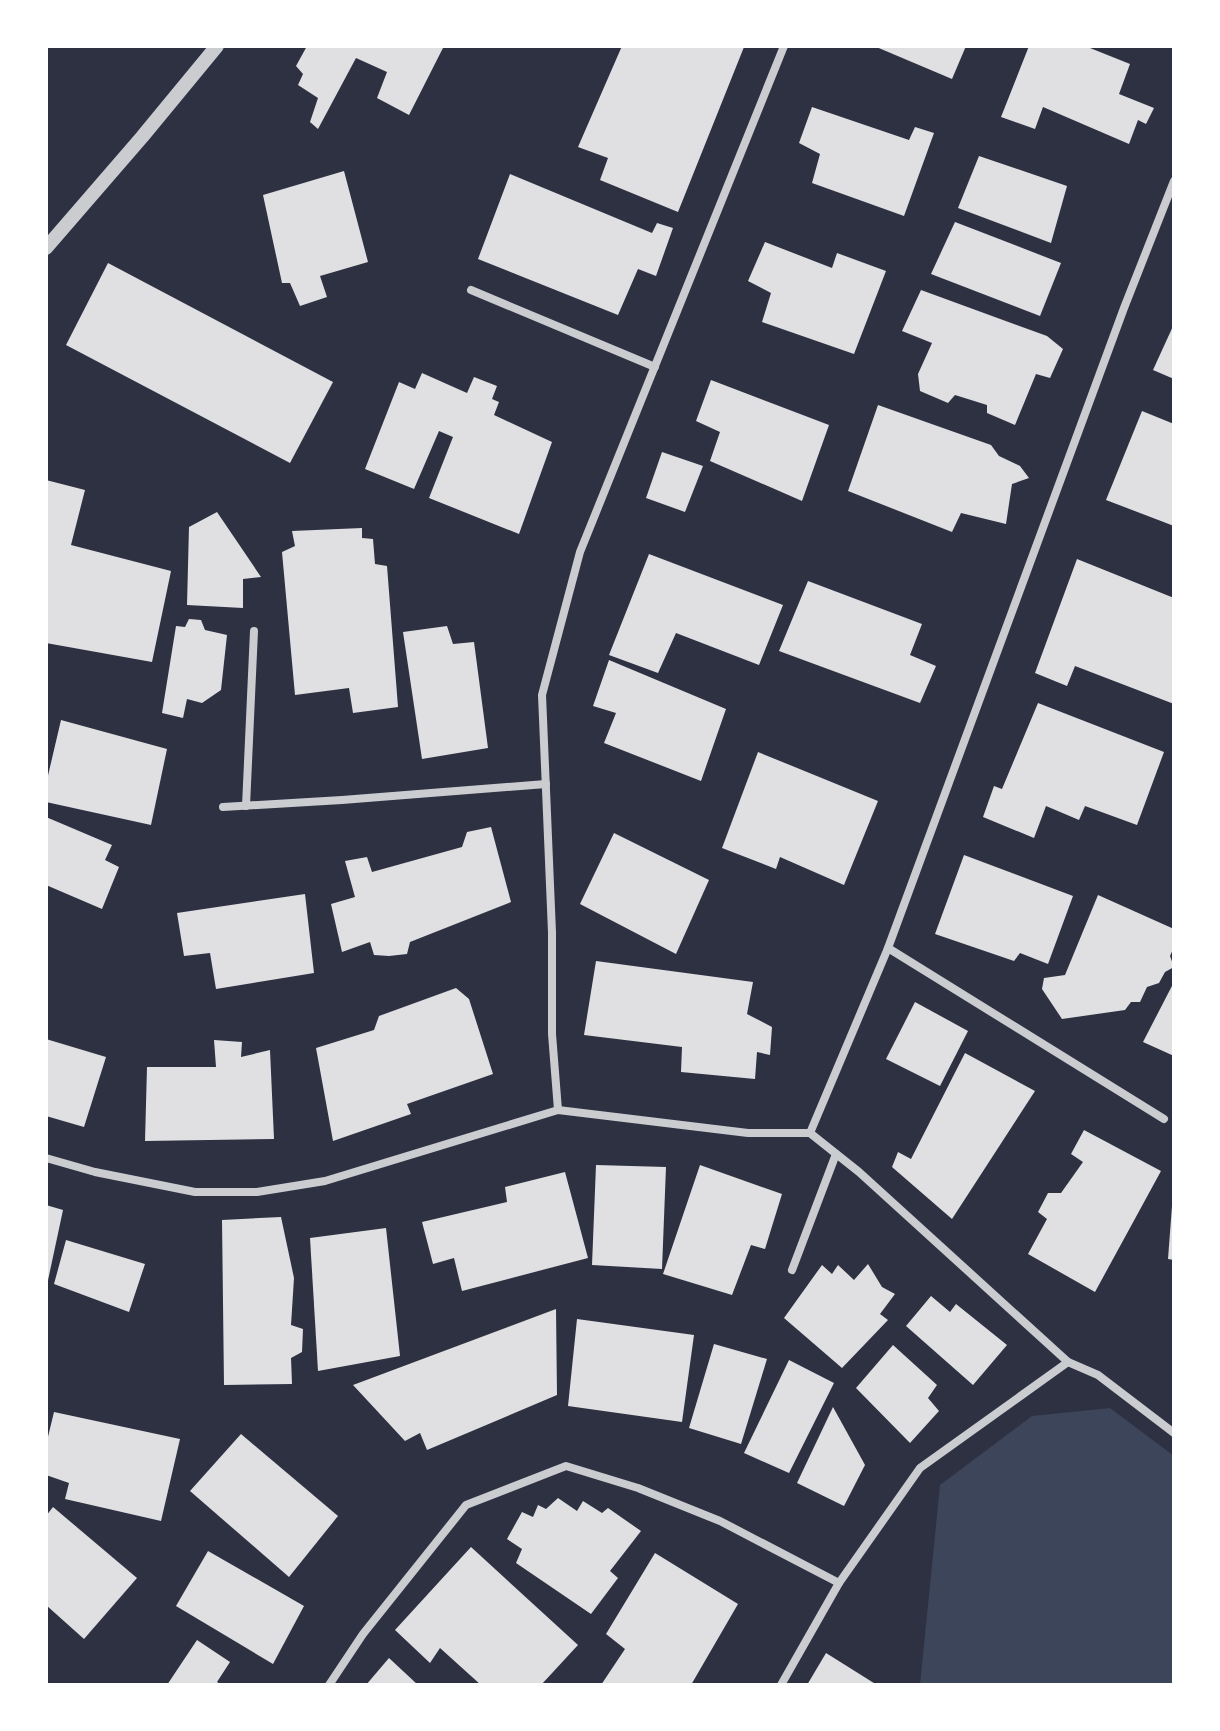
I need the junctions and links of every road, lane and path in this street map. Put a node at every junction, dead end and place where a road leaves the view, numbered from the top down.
1 (217, 46) edge
2 (784, 46) edge
3 (1174, 181) edge
4 (46, 248) edge
5 (471, 290) dead end
6 (655, 367) junction
7 (254, 631) dead end
8 (546, 784) junction
9 (246, 806) junction
10 (223, 807) dead end
11 (888, 948) junction
12 (558, 1110) junction
13 (1164, 1119) dead end
14 (810, 1133) junction
15 (836, 1154) junction
16 (46, 1158) edge
17 (792, 1270) dead end
18 (1068, 1362) junction
19 (1174, 1433) edge
20 (839, 1583) junction
21 (329, 1685) edge
22 (781, 1685) edge

1 - 4 street
2 - 6 street
3 - 11 street
5 - 6 street
6 - 8 street
7 - 9 street
8 - 9 street
8 - 12 street
9 - 10 street
11 - 13 street
11 - 14 street
12 - 14 street
12 - 16 street
14 - 15 street
15 - 17 street
15 - 18 street
18 - 19 street
18 - 20 street
20 - 21 street
20 - 22 street

